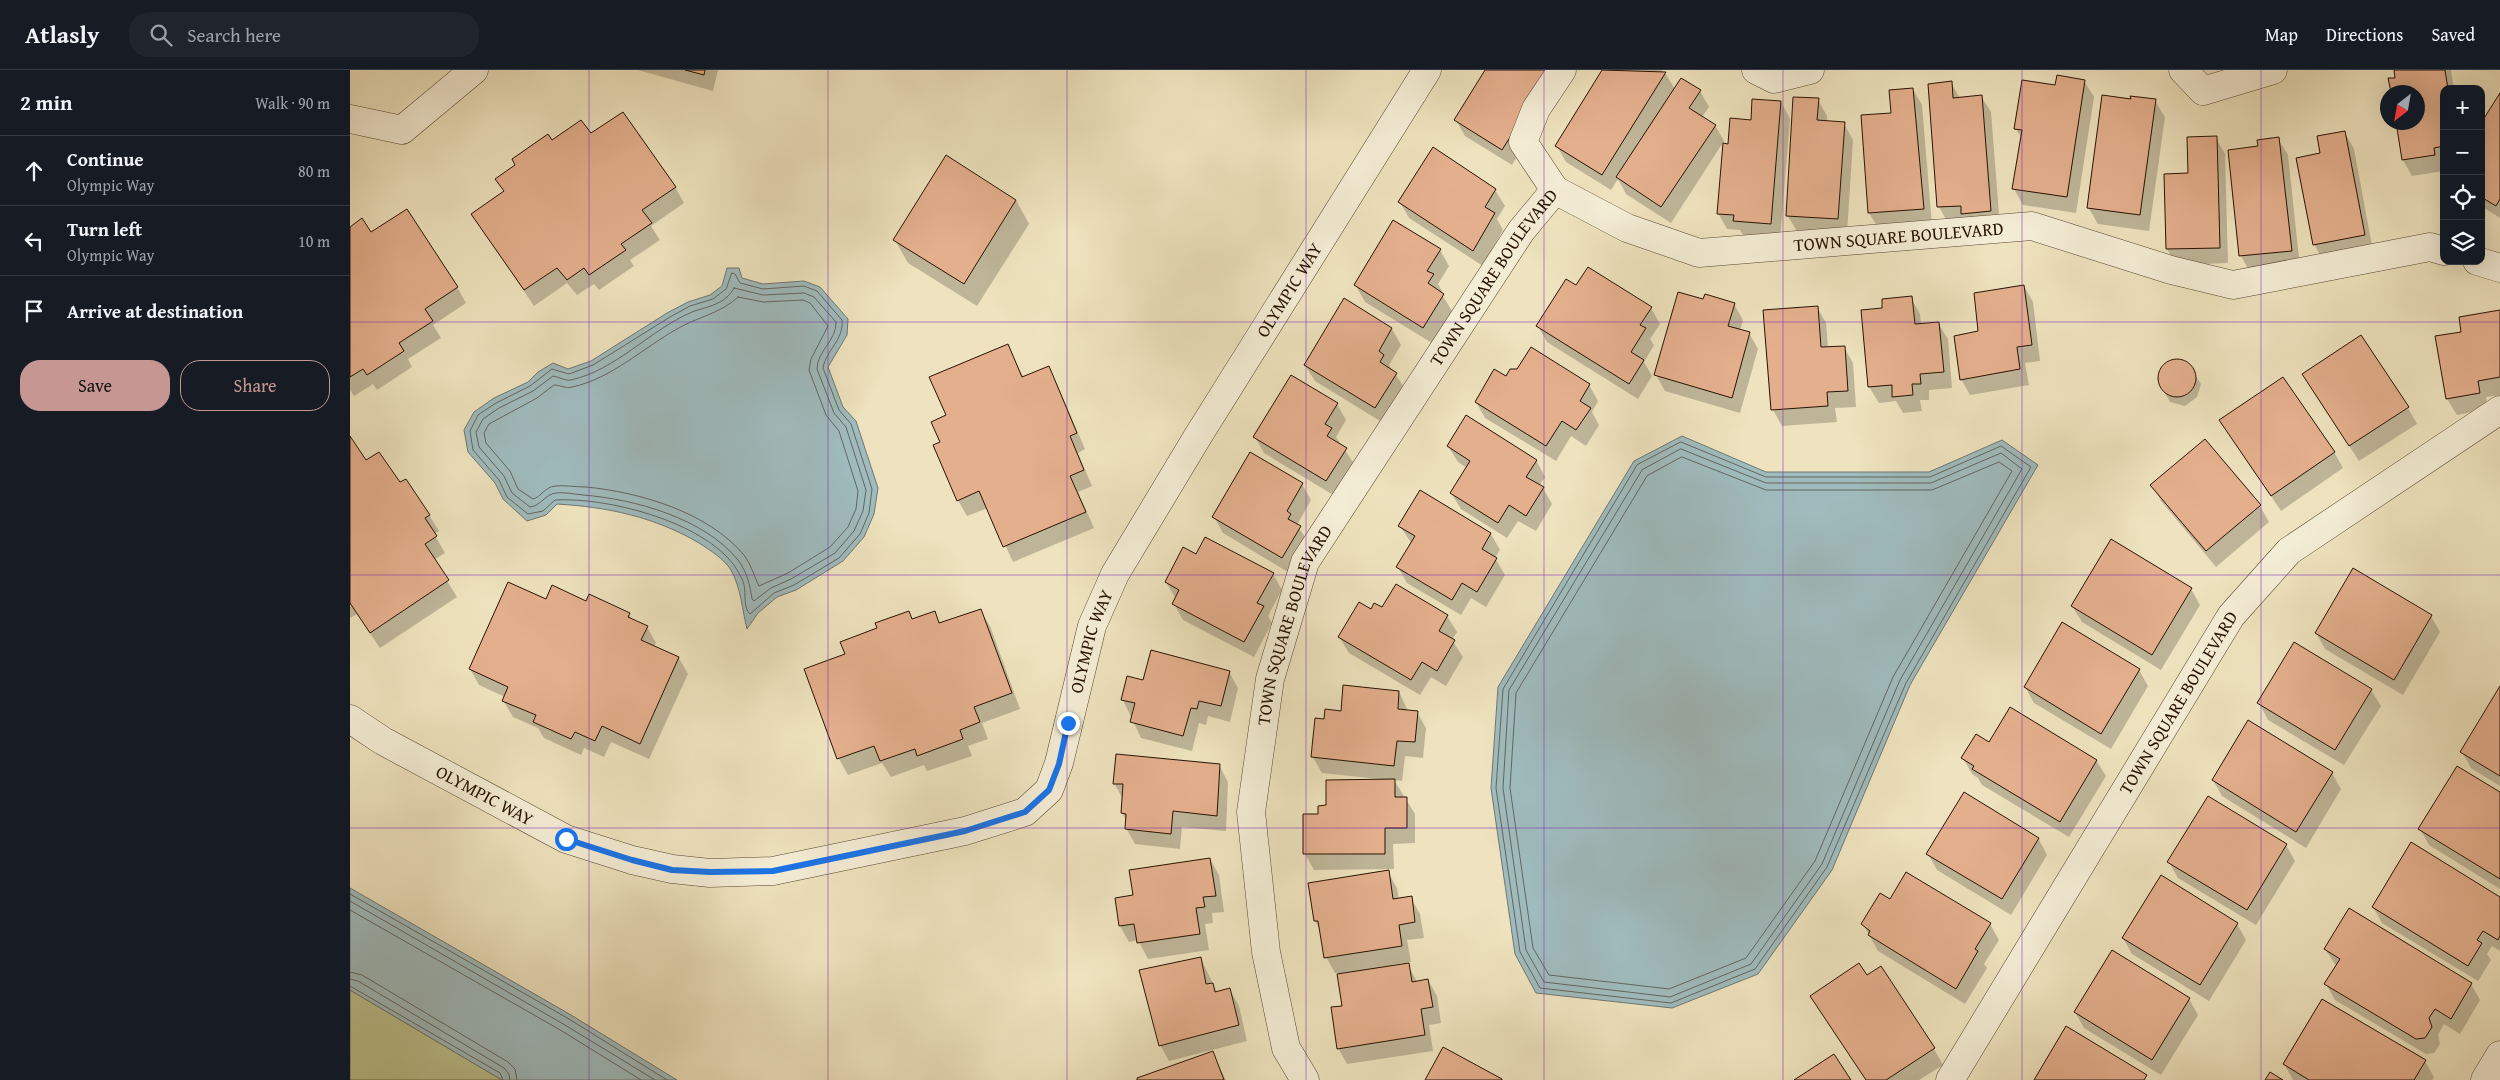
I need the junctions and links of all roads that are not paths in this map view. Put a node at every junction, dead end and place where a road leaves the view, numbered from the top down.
1 (474, 70) edge
2 (1427, 70) edge
3 (1562, 70) edge
4 (1756, 70) edge
5 (1810, 70) edge
6 (2183, 70) edge
7 (2273, 70) edge
8 (350, 119) edge
9 (1555, 190) junction
10 (2440, 250) edge
11 (2485, 263) edge
12 (2500, 268) edge
13 (2500, 410) edge
14 (350, 719) edge
15 (2500, 1054) edge
16 (1305, 1080) edge
17 (1950, 1080) edge
18 (2485, 1080) edge

1 - 8 street
2 - 14 street, OLYMPIC WAY
3 - 9 street
4 - 5 street
6 - 7 street
9 - 10 street, TOWN SQUARE BOULEVARD
9 - 16 street, TOWN SQUARE BOULEVARD
11 - 12 street
13 - 17 street, TOWN SQUARE BOULEVARD
15 - 18 street

